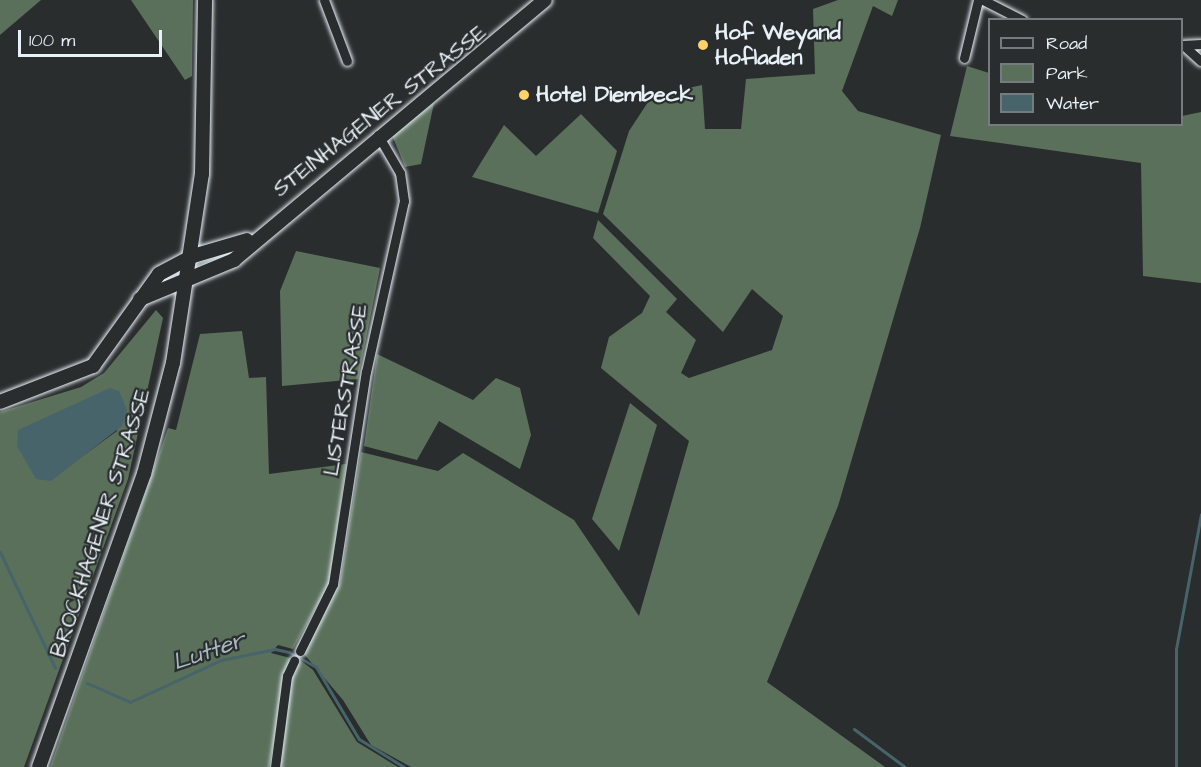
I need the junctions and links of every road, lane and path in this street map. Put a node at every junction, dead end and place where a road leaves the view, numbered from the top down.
1 (205, 0) edge
2 (324, 0) edge
3 (544, 0) edge
4 (978, 0) edge
5 (983, 0) edge
6 (1018, 18) edge
7 (1201, 44) edge
8 (1183, 45) edge
9 (1183, 46) edge
10 (964, 58) dead end
11 (347, 61) dead end
12 (1201, 61) edge
13 (378, 135) junction
14 (267, 228) junction
15 (193, 256) junction
16 (189, 283) junction
17 (140, 299) junction
18 (0, 402) edge
19 (300, 651) dead end
20 (294, 661) dead end
21 (39, 767) edge
22 (274, 767) edge

1 - 15 main road, BROCKHAGENER STRASSE
2 - 11 street
3 - 13 main road, STEINHAGENER STRASSE
4 - 10 street
5 - 6 street
7 - 8 street
9 - 12 street
13 - 14 main road, STEINHAGENER STRASSE
13 - 19 street, LISTERSTRASSE
14 - 15 main road, STEINHAGENER STRASSE
14 - 16 main road, STEINHAGENER STRASSE
15 - 16 main road, BROCKHAGENER STRASSE
15 - 17 main road, STEINHAGENER STRASSE
16 - 17 main road, STEINHAGENER STRASSE
16 - 21 main road, BROCKHAGENER STRASSE
17 - 18 main road, STEINHAGENER STRASSE
20 - 22 street

